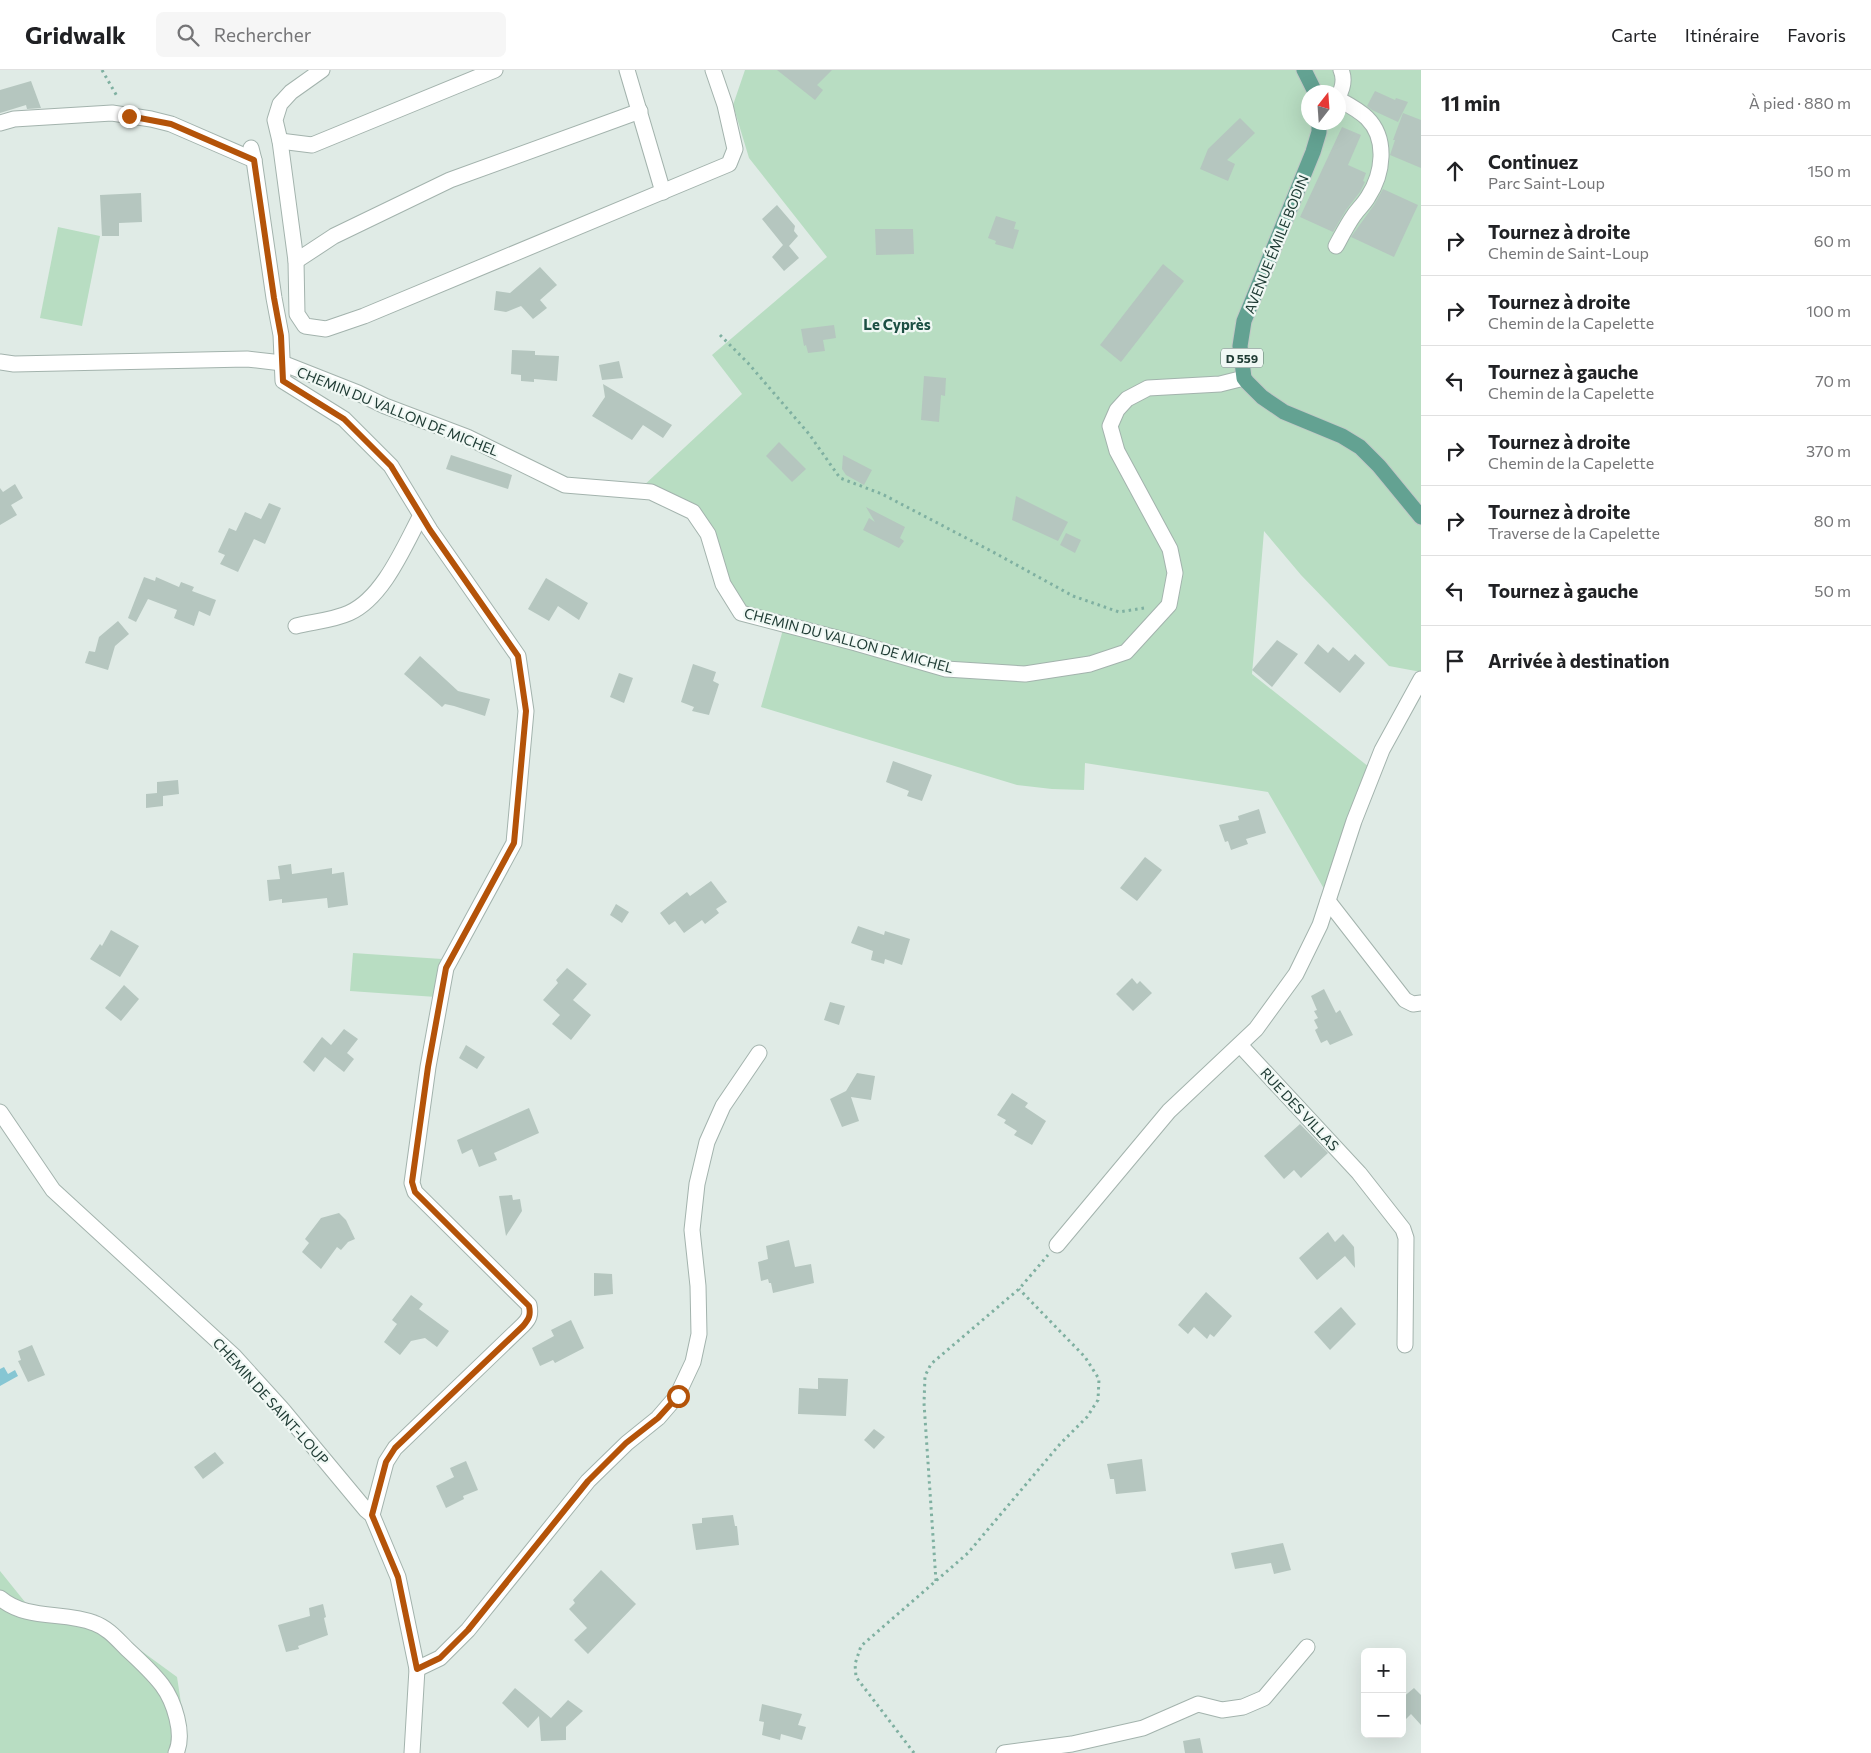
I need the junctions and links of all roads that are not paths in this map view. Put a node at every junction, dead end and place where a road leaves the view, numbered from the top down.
1 (322, 70) edge
2 (495, 70) edge
3 (627, 70) edge
4 (713, 70) edge
5 (1304, 70) edge
6 (1312, 85) edge
7 (1346, 103) edge
8 (640, 111) junction
9 (0, 123) edge
10 (1319, 130) edge
11 (280, 141) junction
12 (663, 192) junction
13 (1336, 246) dead end
14 (296, 261) junction
15 (297, 314) junction
16 (281, 336) junction
17 (0, 362) edge
18 (282, 364) junction
19 (1244, 378) junction
20 (421, 515) junction
21 (1421, 517) edge
22 (296, 626) dead end
23 (1421, 679) edge
24 (1328, 902) junction
25 (1421, 1003) edge
26 (1240, 1045) junction
27 (759, 1053) dead end
28 (0, 1112) edge
29 (1057, 1245) road end
30 (1405, 1345) dead end
31 (372, 1515) junction
32 (0, 1598) edge
33 (1307, 1647) dead end
34 (417, 1669) junction
35 (176, 1753) edge
36 (412, 1753) edge
37 (1004, 1753) edge

1 - 11 street
2 - 11 street
3 - 8 street
4 - 12 street
5 - 6 main road
7 - 13 street
8 - 12 street
8 - 14 street
9 - 16 street
10 - 19 main road, AVENUE ÉMILE BODIN / D 559
11 - 14 street
12 - 15 street
14 - 15 street
15 - 16 street
16 - 18 street
17 - 18 street, CHEMIN DU VALLON DE MICHEL
18 - 19 street, CHEMIN DU VALLON DE MICHEL
18 - 20 street
19 - 21 main road, D 559
20 - 22 street
20 - 31 street
23 - 24 street
24 - 25 street
24 - 26 street
26 - 29 street
26 - 30 street, RUE DES VILLAS
27 - 34 street
28 - 31 street, CHEMIN DE SAINT-LOUP
31 - 34 street, CHEMIN DE SAINT-LOUP
32 - 35 street
33 - 37 street
34 - 36 street, CHEMIN DE SAINT-LOUP

